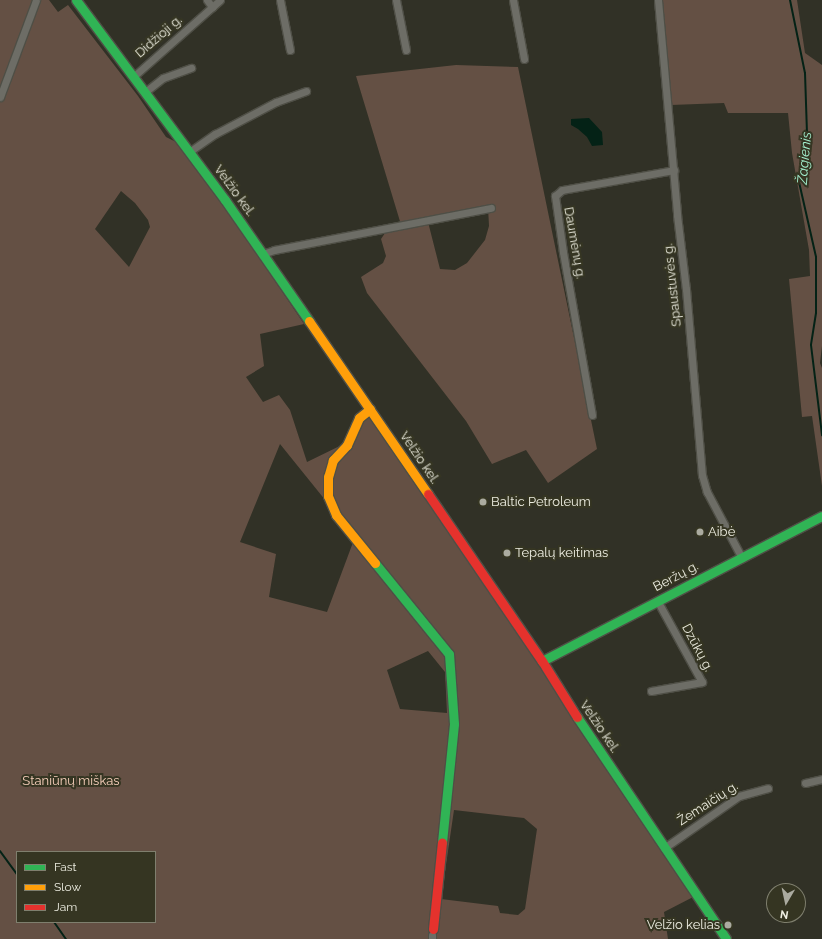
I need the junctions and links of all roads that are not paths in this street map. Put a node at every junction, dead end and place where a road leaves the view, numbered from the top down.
1 (36, 0) edge
2 (76, 0) edge
3 (207, 0) edge
4 (220, 0) edge
5 (280, 0) edge
6 (396, 0) edge
7 (513, 0) edge
8 (658, 0) edge
9 (212, 7) junction
10 (290, 50) dead end
11 (406, 50) dead end
12 (524, 59) dead end
13 (191, 68) dead end
14 (133, 77) junction
15 (306, 91) dead end
16 (145, 92) junction
17 (0, 97) edge
18 (189, 152) junction
19 (674, 170) junction
20 (491, 208) dead end
21 (262, 254) junction
22 (370, 409) junction
23 (592, 415) dead end
24 (822, 516) edge
25 (742, 558) junction
26 (658, 602) junction
27 (542, 661) junction
28 (651, 691) dead end
29 (822, 779) edge
30 (805, 783) dead end
31 (768, 788) dead end
32 (664, 848) junction
33 (432, 934) edge
34 (726, 939) edge

1 - 17 street
2 - 14 main road, Velžio kel.
3 - 9 street
4 - 9 street, Didžioji g.
5 - 10 street
6 - 11 street
7 - 12 street
8 - 19 street, Spaustuvės g.
9 - 14 street, Didžioji g.
13 - 16 street
14 - 16 main road, Velžio kel.
15 - 18 street
16 - 18 main road, Velžio kel.
18 - 21 main road, Velžio kel.
19 - 23 street, Daumėnų g.
19 - 25 street, Spaustuvės g.
20 - 21 street
21 - 22 main road, Velžio kel.
22 - 27 main road, Velžio kel.
22 - 33 main road
24 - 25 main road, Beržų g.
25 - 26 main road, Beržų g.
26 - 27 main road, Beržų g.
26 - 28 street, Dzūkų g.
27 - 32 main road, Velžio kel.
29 - 30 street
31 - 32 street, Žemaičių g.
32 - 34 main road, Velžio kel.

